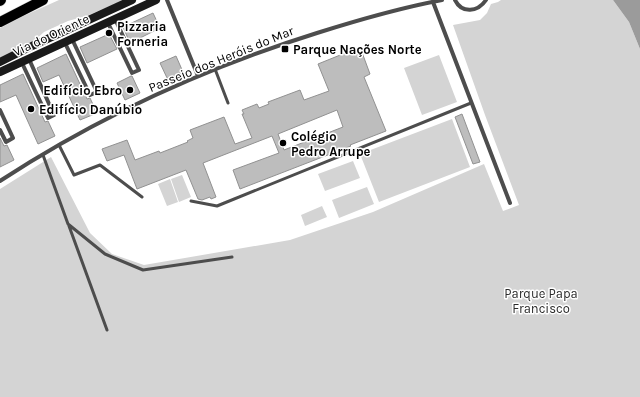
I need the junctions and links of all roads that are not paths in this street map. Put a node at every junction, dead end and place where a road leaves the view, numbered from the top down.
1 (43, 0) edge
2 (132, 0) edge
3 (156, 0) edge
4 (167, 0) edge
5 (442, 0) edge
6 (456, 0) edge
7 (486, 0) edge
8 (433, 2) junction
9 (0, 14) edge
10 (111, 21) junction
11 (0, 22) edge
12 (68, 41) junction
13 (25, 61) junction
14 (0, 62) edge
15 (215, 69) junction
16 (0, 72) edge
17 (198, 76) junction
18 (228, 102) dead end
19 (471, 103) junction
20 (0, 110) edge
21 (0, 130) edge
22 (59, 145) junction
23 (43, 155) junction
24 (0, 181) edge
25 (142, 197) dead end
26 (190, 201) dead end
27 (510, 203) dead end
28 (68, 224) junction
29 (232, 258) dead end
30 (107, 330) dead end

1 - 9 highway
1 - 11 highway
2 - 14 street, Via do Oriente
3 - 10 street, Via do Oriente
4 - 17 street
5 - 8 street, Passeio dos Heróis do Mar
6 - 7 street
8 - 15 street, Passeio dos Heróis do Mar
8 - 19 street
10 - 10 street
10 - 12 street, Via do Oriente
12 - 12 street
12 - 13 street, Via do Oriente
13 - 13 street
13 - 16 street, Via do Oriente
15 - 17 street, Passeio dos Heróis do Mar
15 - 18 lane
17 - 22 street, Passeio dos Heróis do Mar
19 - 26 lane
19 - 27 street
20 - 21 street
22 - 23 street, Passeio dos Heróis do Mar
22 - 25 lane
23 - 24 street, Passeio dos Heróis do Mar
23 - 28 lane
28 - 29 lane
28 - 30 lane

